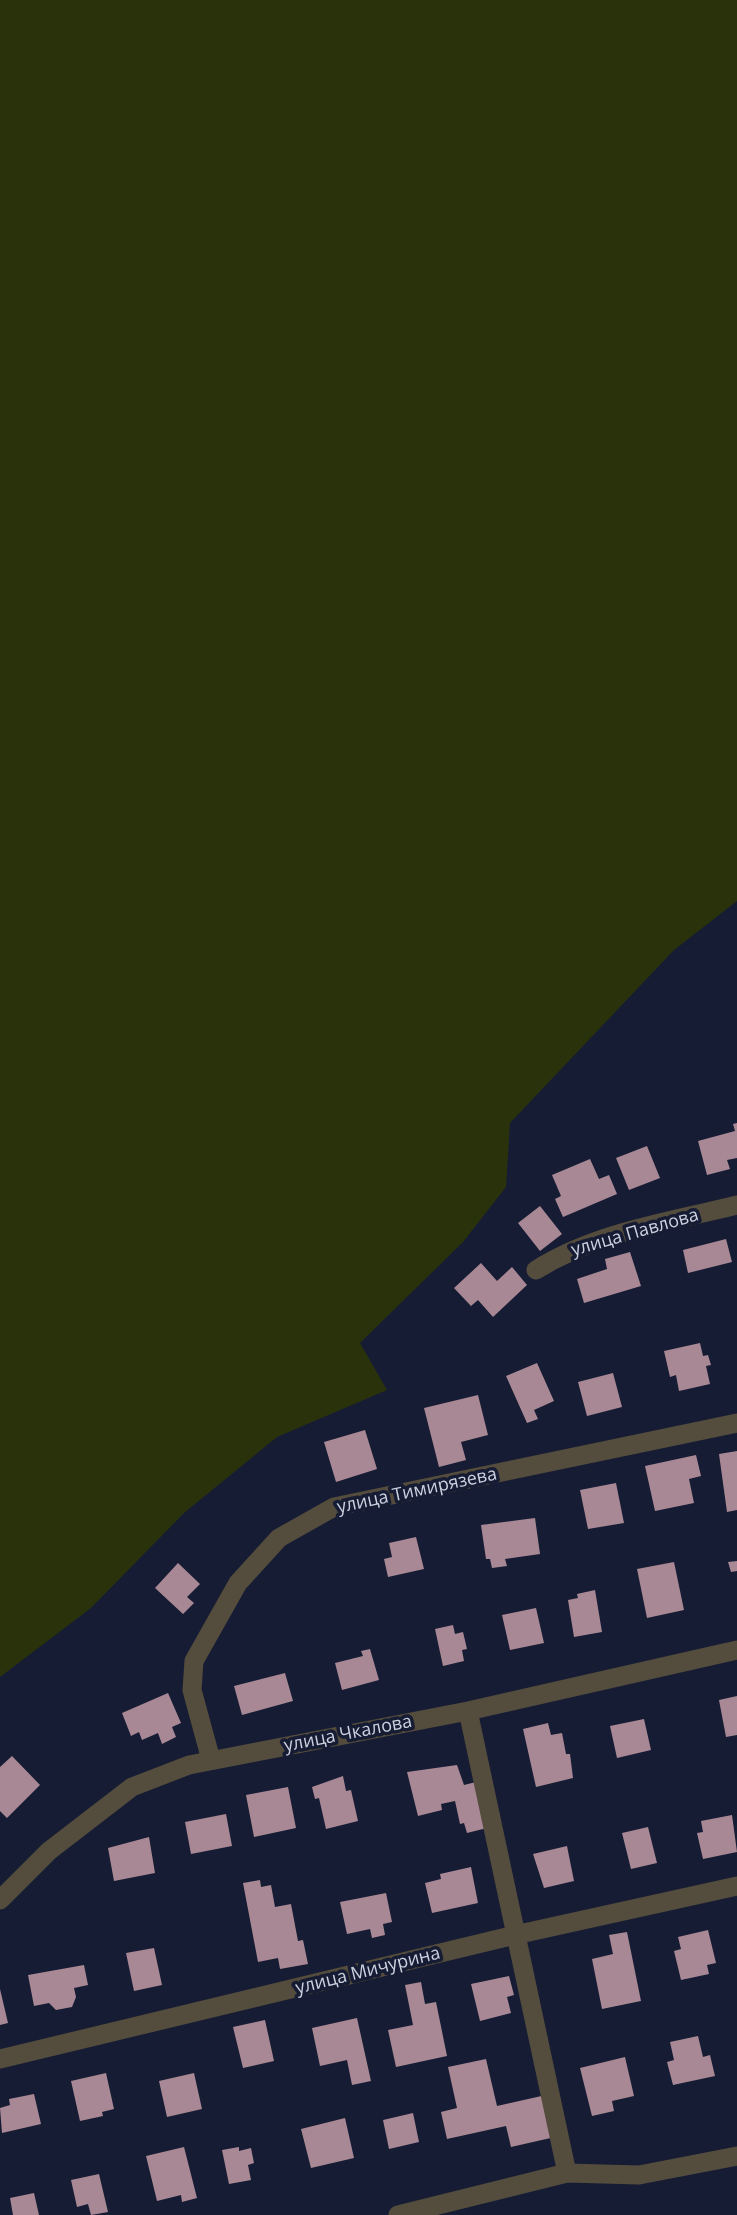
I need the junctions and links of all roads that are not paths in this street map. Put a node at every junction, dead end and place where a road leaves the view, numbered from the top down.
1 (737, 1205) edge
2 (536, 1270) dead end
3 (737, 1423) edge
4 (737, 1650) edge
5 (468, 1710) junction
6 (211, 1760) junction
7 (737, 1886) edge
8 (0, 1900) edge
9 (515, 1935) junction
10 (0, 2059) edge
11 (737, 2156) edge
12 (567, 2173) junction
13 (398, 2215) edge

1 - 2 street, улица Павлова
3 - 6 street, улица Тимирязева
4 - 5 street, улица Чкалова
5 - 6 street, улица Чкалова
5 - 9 street
6 - 8 street, улица Чкалова
7 - 9 street, улица Мичурина
9 - 10 street, улица Мичурина
9 - 12 street
11 - 12 street
12 - 13 street

